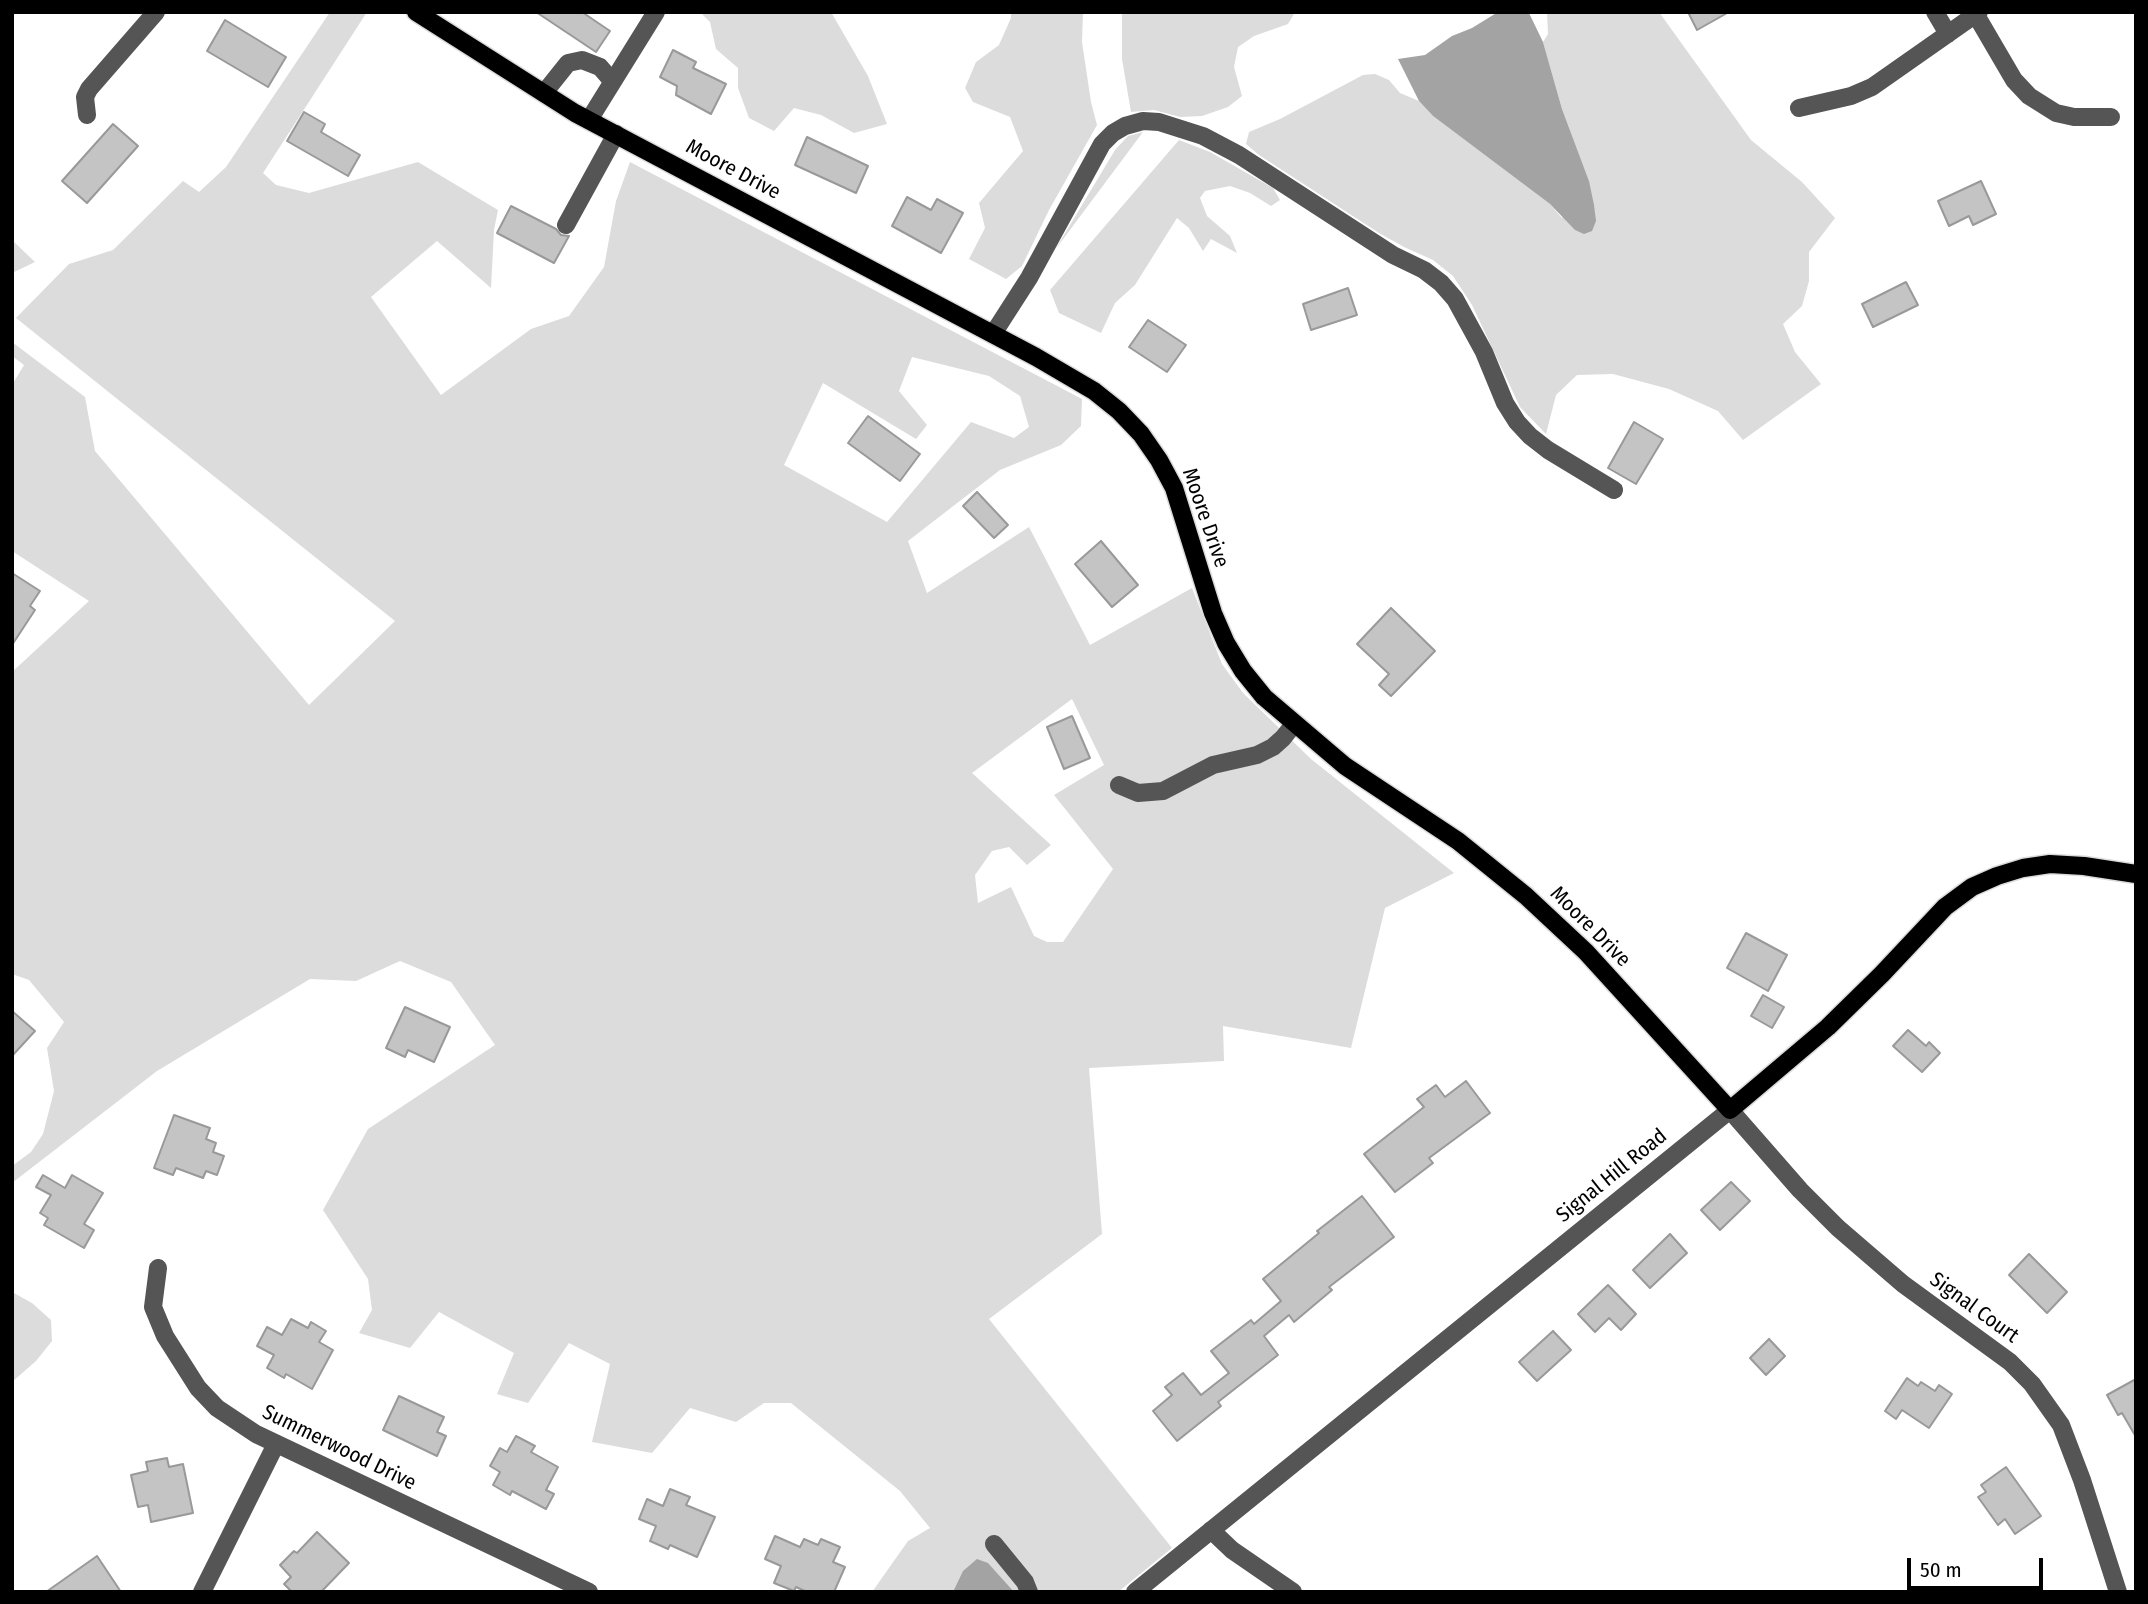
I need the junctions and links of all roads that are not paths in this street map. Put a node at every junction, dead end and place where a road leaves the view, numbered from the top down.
1 (156, 12) edge
2 (416, 12) edge
3 (656, 12) edge
4 (1935, 12) edge
5 (1977, 13) edge
6 (1948, 34) junction
7 (612, 82) junction
8 (544, 93) junction
9 (1799, 108) dead end
10 (86, 115) dead end
11 (2111, 117) dead end
12 (589, 120) junction
13 (616, 134) junction
14 (566, 225) dead end
15 (993, 334) junction
16 (1614, 491) dead end
17 (1294, 724) junction
18 (1119, 785) dead end
19 (2136, 874) edge
20 (1730, 1110) junction
21 (158, 1268) dead end
22 (276, 1444) junction
23 (1211, 1530) junction
24 (994, 1544) dead end
25 (202, 1592) edge
26 (589, 1592) edge
27 (1029, 1592) edge
28 (1135, 1592) edge
29 (1293, 1592) edge
30 (2118, 1592) edge

1 - 10 street
2 - 8 main road, Moore Drive
3 - 7 street
4 - 6 street
5 - 6 street
5 - 11 street
6 - 9 street
7 - 8 street
7 - 12 street
8 - 12 main road, Moore Drive
12 - 13 main road, Moore Drive
13 - 14 street
13 - 15 main road, Moore Drive
15 - 16 street
15 - 17 main road, Moore Drive
17 - 18 street
17 - 20 main road, Moore Drive
19 - 20 main road, Signal Hill Road
20 - 23 street, Signal Hill Road
20 - 30 street, Signal Court
21 - 22 street, Summerwood Drive
22 - 25 street
22 - 26 street, Summerwood Drive
23 - 28 street, Signal Hill Road
23 - 29 street
24 - 27 street

